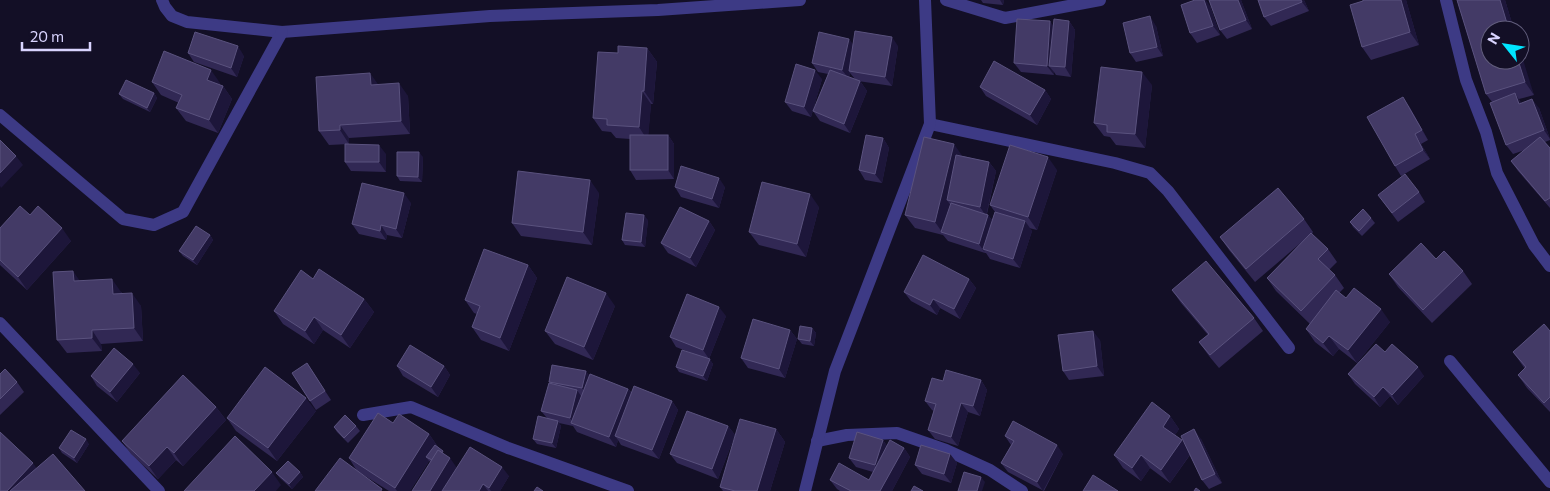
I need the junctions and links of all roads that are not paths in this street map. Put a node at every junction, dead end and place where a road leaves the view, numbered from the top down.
1 (162, 0) edge
2 (800, 0) edge
3 (925, 0) edge
4 (946, 0) edge
5 (1100, 0) edge
6 (1446, 0) edge
7 (282, 32) junction
8 (0, 115) edge
9 (930, 124) junction
10 (1550, 266) edge
11 (0, 323) edge
12 (1289, 348) dead end
13 (1450, 361) dead end
14 (363, 415) dead end
15 (817, 442) junction
16 (1550, 482) edge
17 (159, 491) edge
18 (628, 491) edge
19 (805, 491) edge
20 (1022, 491) edge

1 - 7 street
2 - 7 street
3 - 9 street
4 - 5 street
6 - 10 street
7 - 8 street
9 - 12 street
9 - 15 street
11 - 17 street
13 - 16 street
14 - 18 street
15 - 19 street
15 - 20 street

